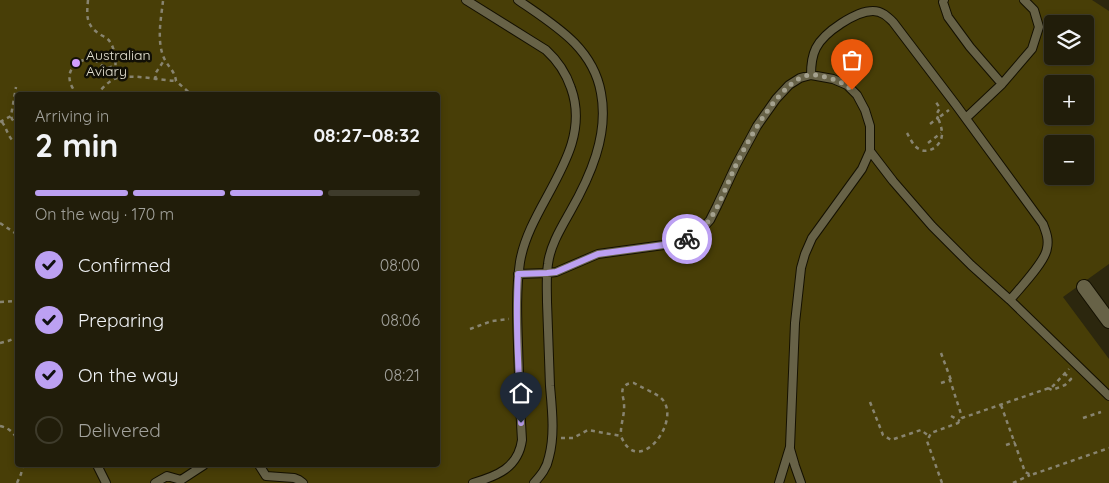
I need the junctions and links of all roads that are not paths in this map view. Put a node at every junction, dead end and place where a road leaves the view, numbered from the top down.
1 (466, 0) edge
2 (518, 0) edge
3 (944, 0) edge
4 (1024, 0) edge
5 (811, 75) junction
6 (1002, 84) junction
7 (966, 118) junction
8 (870, 151) junction
9 (547, 273) junction
10 (518, 274) junction
11 (1084, 287) dead end
12 (1010, 300) junction
13 (1109, 321) edge
14 (1109, 396) edge
15 (790, 447) junction
16 (98, 467) edge
17 (201, 467) edge
18 (260, 467) edge
19 (491, 481) edge
20 (106, 483) edge
21 (155, 483) edge
22 (302, 483) edge
23 (473, 483) edge
24 (534, 483) edge
25 (779, 483) edge
26 (801, 483) edge

1 - 10 lane
2 - 9 lane
3 - 6 lane
4 - 6 lane
5 - 7 lane
5 - 8 lane
5 - 9 lane
6 - 7 lane
7 - 12 lane
8 - 12 lane
8 - 15 lane
9 - 10 lane
9 - 24 lane
10 - 19 lane
11 - 13 street
12 - 14 lane
15 - 25 lane
15 - 26 lane
16 - 20 lane
17 - 21 lane
18 - 22 lane
19 - 23 lane

